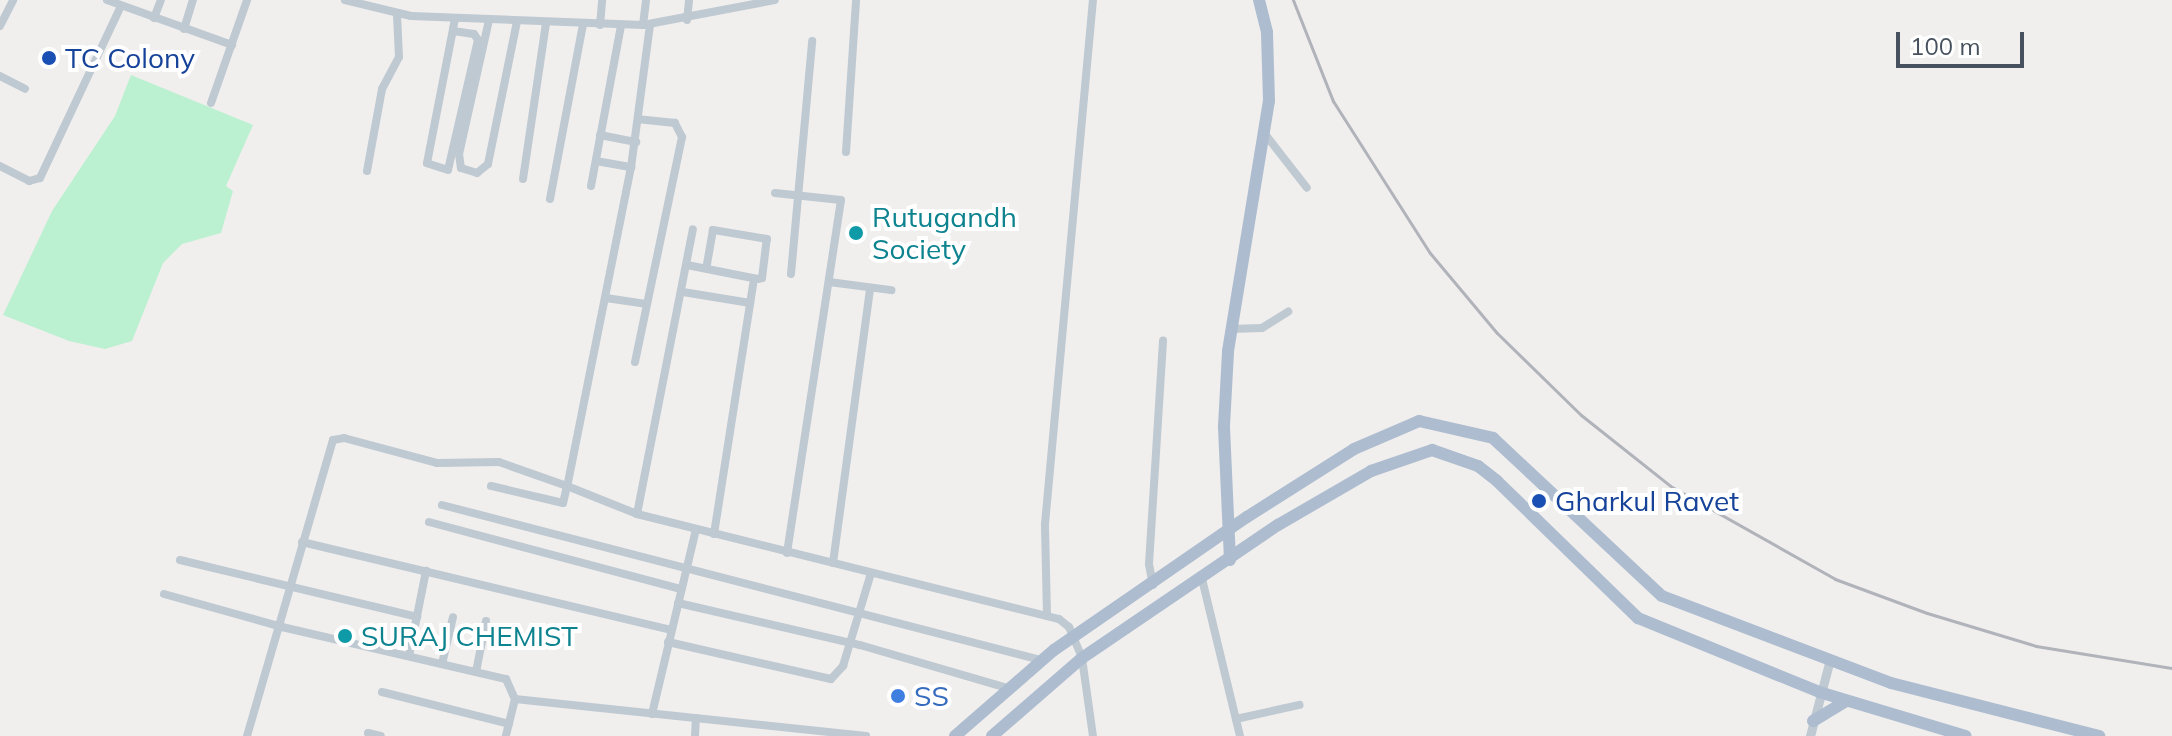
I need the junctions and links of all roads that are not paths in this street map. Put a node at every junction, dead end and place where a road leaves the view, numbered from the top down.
1 (13, 0) edge
2 (107, 0) edge
3 (161, 0) edge
4 (193, 0) edge
5 (247, 0) edge
6 (345, 0) edge
7 (602, 0) edge
8 (646, 0) edge
9 (689, 0) edge
10 (775, 0) edge
11 (856, 0) edge
12 (1093, 0) edge
13 (1259, 0) edge
14 (734, 5) edge
15 (121, 6) junction
16 (397, 14) junction
17 (154, 18) junction
18 (455, 19) junction
19 (489, 20) junction
20 (687, 20) junction
21 (517, 22) junction
22 (546, 24) junction
23 (583, 24) junction
24 (600, 25) junction
25 (621, 25) junction
26 (647, 25) junction
27 (0, 26) edge
28 (184, 29) junction
29 (453, 31) junction
30 (812, 41) dead end
31 (232, 45) junction
32 (0, 76) edge
33 (25, 89) dead end
34 (211, 103) dead end
35 (639, 119) junction
36 (1265, 134) junction
37 (600, 135) junction
38 (636, 142) junction
39 (846, 152) dead end
40 (596, 161) junction
41 (0, 166) edge
42 (631, 167) junction
43 (367, 171) dead end
44 (523, 179) dead end
45 (591, 186) dead end
46 (1307, 188) dead end
47 (775, 193) dead end
48 (798, 196) junction
49 (550, 199) dead end
50 (693, 229) dead end
51 (687, 265) junction
52 (706, 268) junction
53 (791, 274) dead end
54 (829, 282) junction
55 (753, 284) dead end
56 (870, 288) junction
57 (891, 290) dead end
58 (683, 292) junction
59 (606, 298) junction
60 (750, 303) junction
61 (646, 304) junction
62 (1288, 312) dead end
63 (1230, 329) junction
64 (1163, 340) dead end
65 (635, 362) dead end
66 (491, 486) dead end
67 (567, 486) junction
68 (442, 505) dead end
69 (637, 514) junction
70 (429, 522) dead end
71 (696, 530) junction
72 (1227, 531) junction
73 (714, 534) junction
74 (302, 542) junction
75 (787, 553) junction
76 (180, 560) dead end
77 (1230, 560) junction
78 (833, 563) junction
79 (426, 571) junction
80 (686, 571) junction
81 (871, 573) junction
82 (1202, 579) junction
83 (1153, 586) junction
84 (291, 587) junction
85 (681, 589) junction
86 (164, 594) dead end
87 (678, 603) junction
88 (859, 611) junction
89 (1047, 615) junction
90 (417, 617) junction
91 (453, 617) dead end
92 (486, 621) dead end
93 (282, 627) junction
94 (670, 630) junction
95 (1072, 637) junction
96 (668, 642) junction
97 (849, 643) junction
98 (409, 656) junction
99 (1082, 658) junction
100 (1830, 659) junction
101 (1041, 660) junction
102 (442, 664) junction
103 (476, 672) junction
104 (1007, 688) junction
105 (382, 692) dead end
106 (1819, 692) junction
107 (515, 699) junction
108 (1845, 702) junction
109 (1299, 705) dead end
110 (652, 714) junction
111 (696, 718) junction
112 (1236, 719) junction
113 (1813, 721) junction
114 (509, 724) junction
115 (368, 733) dead end
116 (1942, 733) edge
117 (247, 736) edge
118 (381, 736) edge
119 (506, 736) edge
120 (695, 736) edge
121 (866, 736) edge
122 (955, 736) edge
123 (992, 736) edge
124 (1093, 736) edge
125 (1240, 736) edge
126 (1810, 736) edge
127 (1966, 736) edge
128 (2099, 736) edge

1 - 27 street
2 - 15 street
3 - 17 street
4 - 28 street
5 - 31 street
6 - 16 street
7 - 24 street
8 - 26 street
9 - 20 street
10 - 14 street
11 - 39 street
12 - 89 street
13 - 36 main road
14 - 20 street
15 - 17 street
15 - 41 street
16 - 18 street
16 - 43 street
17 - 28 street
18 - 19 street
18 - 29 street
19 - 21 street
19 - 21 street
20 - 26 street
21 - 22 street
22 - 23 street
22 - 44 street
23 - 24 street
23 - 49 street
24 - 25 street
25 - 26 street
25 - 37 street
26 - 35 street
28 - 31 street
29 - 29 street
30 - 48 street
31 - 34 street
32 - 33 street
35 - 38 street
35 - 61 street
36 - 46 street
36 - 63 main road
37 - 38 street
37 - 40 street
38 - 42 street
40 - 42 street
40 - 45 street
42 - 59 street
47 - 48 street
48 - 53 street
48 - 54 street
50 - 51 street
51 - 52 street
51 - 58 street
52 - 52 street
54 - 56 street
54 - 75 street
55 - 60 street
56 - 57 street
56 - 78 street
58 - 60 street
58 - 69 street
59 - 61 street
59 - 67 street
60 - 73 street
61 - 65 street
62 - 63 street
63 - 72 main road
64 - 83 street
66 - 67 street
67 - 69 street
67 - 74 street
68 - 80 street
69 - 71 street
70 - 85 street
71 - 73 street
71 - 80 street
72 - 77 main road
72 - 83 main road
72 - 100 main road
73 - 75 street
74 - 79 street
74 - 84 street
75 - 78 street
76 - 84 street
77 - 82 main road
77 - 106 main road
78 - 81 street
79 - 90 street
79 - 94 street
80 - 85 street
80 - 88 street
81 - 88 street
81 - 89 street
82 - 99 main road
82 - 112 street
83 - 95 main road
84 - 90 street
84 - 93 street
85 - 87 street
86 - 93 street
87 - 94 street
87 - 97 street
88 - 97 street
88 - 101 street
89 - 95 street
90 - 98 street
91 - 102 street
92 - 103 street
93 - 98 street
93 - 117 street
94 - 96 street
95 - 99 street
95 - 101 main road
96 - 97 street
96 - 110 street
97 - 104 street
98 - 102 street
99 - 123 main road
99 - 124 street
100 - 106 street
100 - 128 main road
101 - 104 main road
102 - 103 street
103 - 107 street
104 - 122 main road
105 - 114 street
106 - 108 main road
106 - 113 street
107 - 110 street
107 - 114 street
108 - 113 main road
108 - 116 main road
109 - 112 street
110 - 111 street
111 - 120 street
111 - 121 street
112 - 125 street
113 - 126 street
114 - 119 street
115 - 118 street
116 - 127 main road

